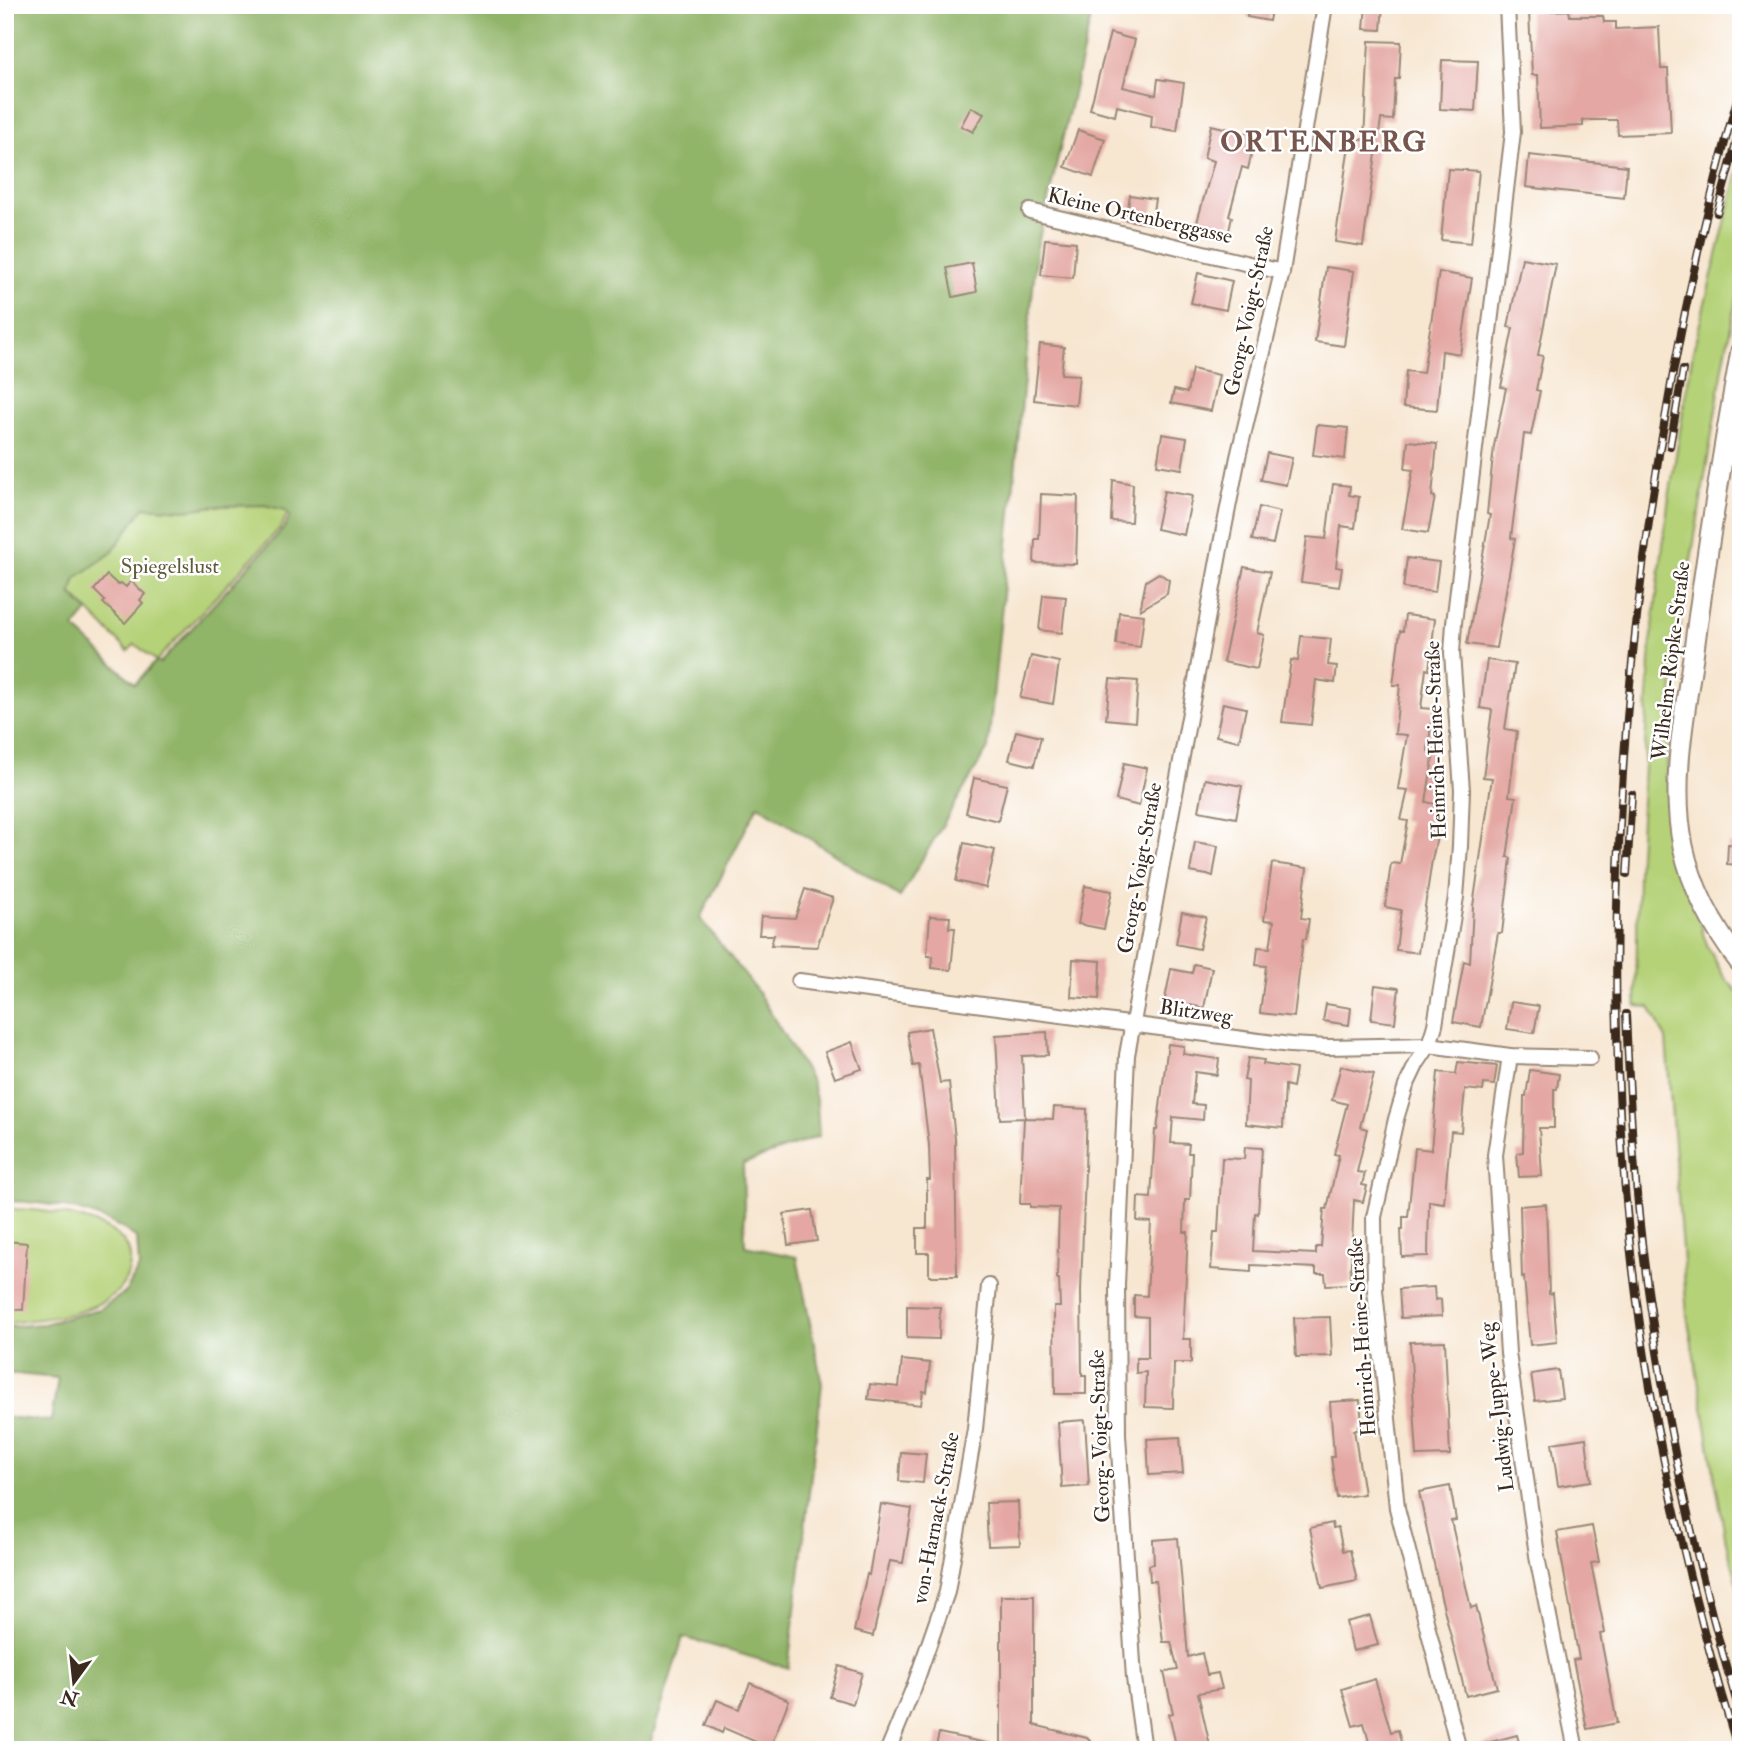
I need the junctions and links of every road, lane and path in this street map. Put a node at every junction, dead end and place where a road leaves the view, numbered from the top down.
1 (1325, 5) edge
2 (1507, 5) edge
3 (1030, 211) dead end
4 (1282, 272) junction
5 (1741, 351) edge
6 (1741, 964) edge
7 (799, 981) dead end
8 (1133, 1024) junction
9 (1429, 1045) junction
10 (1510, 1056) junction
11 (1590, 1058) dead end
12 (989, 1286) dead end
13 (888, 1750) edge
14 (1144, 1750) edge
15 (1459, 1750) edge
16 (1576, 1750) edge

1 - 4 street, Georg-Voigt-Straße
2 - 9 street, Heinrich-Heine-Straße
3 - 4 street, Kleine Ortenberggasse
4 - 8 street, Georg-Voigt-Straße
5 - 6 main road, Wilhelm-Röpke-Straße
7 - 8 street, Blitzweg
8 - 9 street, Blitzweg
8 - 14 street, Georg-Voigt-Straße
9 - 10 street, Blitzweg
9 - 15 street, Heinrich-Heine-Straße
10 - 11 street, Blitzweg
10 - 16 street, Ludwig-Juppe-Weg
12 - 13 street, von-Harnack-Straße

